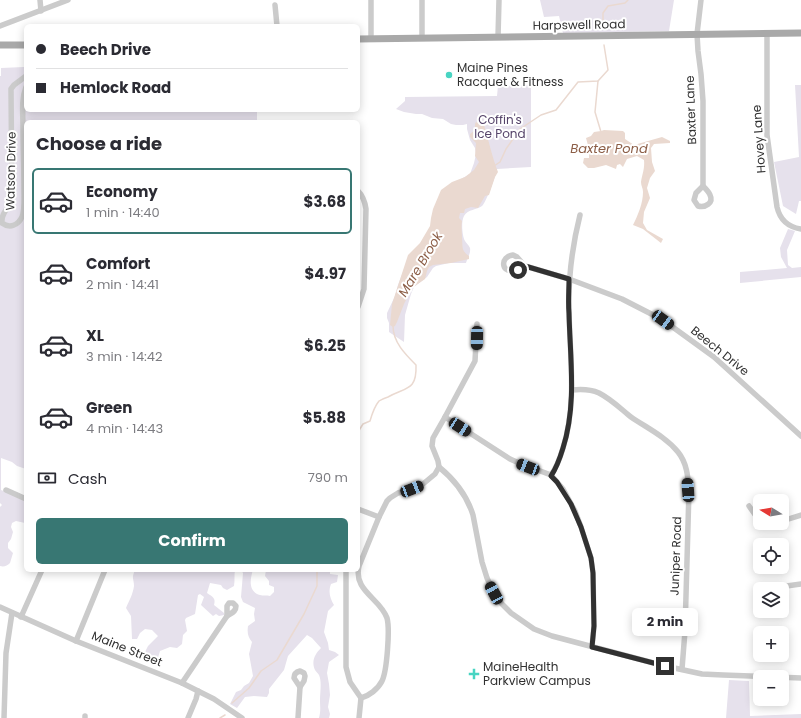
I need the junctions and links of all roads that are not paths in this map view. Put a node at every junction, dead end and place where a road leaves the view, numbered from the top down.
1 (40, 0) edge
2 (68, 0) edge
3 (371, 0) edge
4 (422, 0) edge
5 (499, 0) edge
6 (701, 0) edge
7 (58, 2) edge
8 (275, 5) dead end
9 (41, 11) junction
10 (277, 24) edge
11 (0, 26) edge
12 (801, 33) edge
13 (697, 34) junction
14 (767, 34) junction
15 (498, 37) junction
16 (422, 38) junction
17 (360, 39) edge
18 (371, 39) junction
19 (0, 45) edge
20 (24, 45) edge
21 (24, 78) edge
22 (24, 96) edge
23 (24, 176) edge
24 (24, 176) edge
25 (704, 186) dead end
26 (360, 194) edge
27 (24, 196) edge
28 (24, 196) edge
29 (580, 216) dead end
30 (801, 229) edge
31 (525, 266) dead end
32 (569, 279) junction
33 (360, 301) edge
34 (477, 324) dead end
35 (572, 390) junction
36 (445, 417) junction
37 (801, 436) edge
38 (439, 467) junction
39 (551, 476) junction
40 (6, 490) dead end
41 (24, 498) edge
42 (749, 506) dead end
43 (360, 510) edge
44 (753, 512) edge
45 (801, 514) edge
46 (379, 517) junction
47 (789, 518) edge
48 (360, 564) edge
49 (41, 572) edge
50 (104, 572) edge
51 (346, 572) edge
52 (358, 572) edge
53 (801, 584) edge
54 (789, 586) edge
55 (0, 607) edge
56 (12, 613) junction
57 (21, 616) junction
58 (227, 616) dead end
59 (76, 641) junction
60 (592, 647) junction
61 (682, 669) junction
62 (801, 678) edge
63 (182, 683) junction
64 (300, 687) dead end
65 (198, 691) junction
66 (361, 698) junction
67 (4, 718) edge
68 (188, 718) edge
69 (242, 718) edge
70 (298, 718) edge
71 (359, 718) edge

1 - 9 street
2 - 7 street
3 - 18 street
4 - 16 street
5 - 15 street
6 - 13 street, Baxter Lane
7 - 9 street
8 - 10 street
9 - 11 street
12 - 14 main road, Harpswell Road
13 - 14 main road, Harpswell Road
13 - 15 main road, Harpswell Road
13 - 25 street, Baxter Lane
14 - 30 street, Hovey Lane
15 - 16 main road, Harpswell Road
16 - 18 main road, Harpswell Road
17 - 18 main road, Harpswell Road
19 - 20 main road
21 - 27 street, Watson Drive
22 - 24 street, Watson Drive
23 - 28 street, Watson Drive
26 - 33 street
29 - 32 street
31 - 32 street, Beech Drive
32 - 35 street
32 - 37 street, Beech Drive
34 - 36 street
35 - 39 street
35 - 61 street, Juniper Road
36 - 38 street
36 - 39 street
38 - 46 street
38 - 60 street
39 - 60 street
40 - 41 street
42 - 44 street
43 - 46 street
45 - 47 street
46 - 48 street
49 - 57 street
50 - 59 street
51 - 66 street
52 - 66 street
53 - 54 street
55 - 56 street, Maine Street
56 - 57 street, Maine Street
56 - 67 street
57 - 59 street, Maine Street
58 - 63 street
59 - 63 street, Maine Street
60 - 61 street
61 - 62 street
63 - 65 street, Maine Street
64 - 70 street
65 - 68 street
65 - 69 street, Maine Street
66 - 71 street

